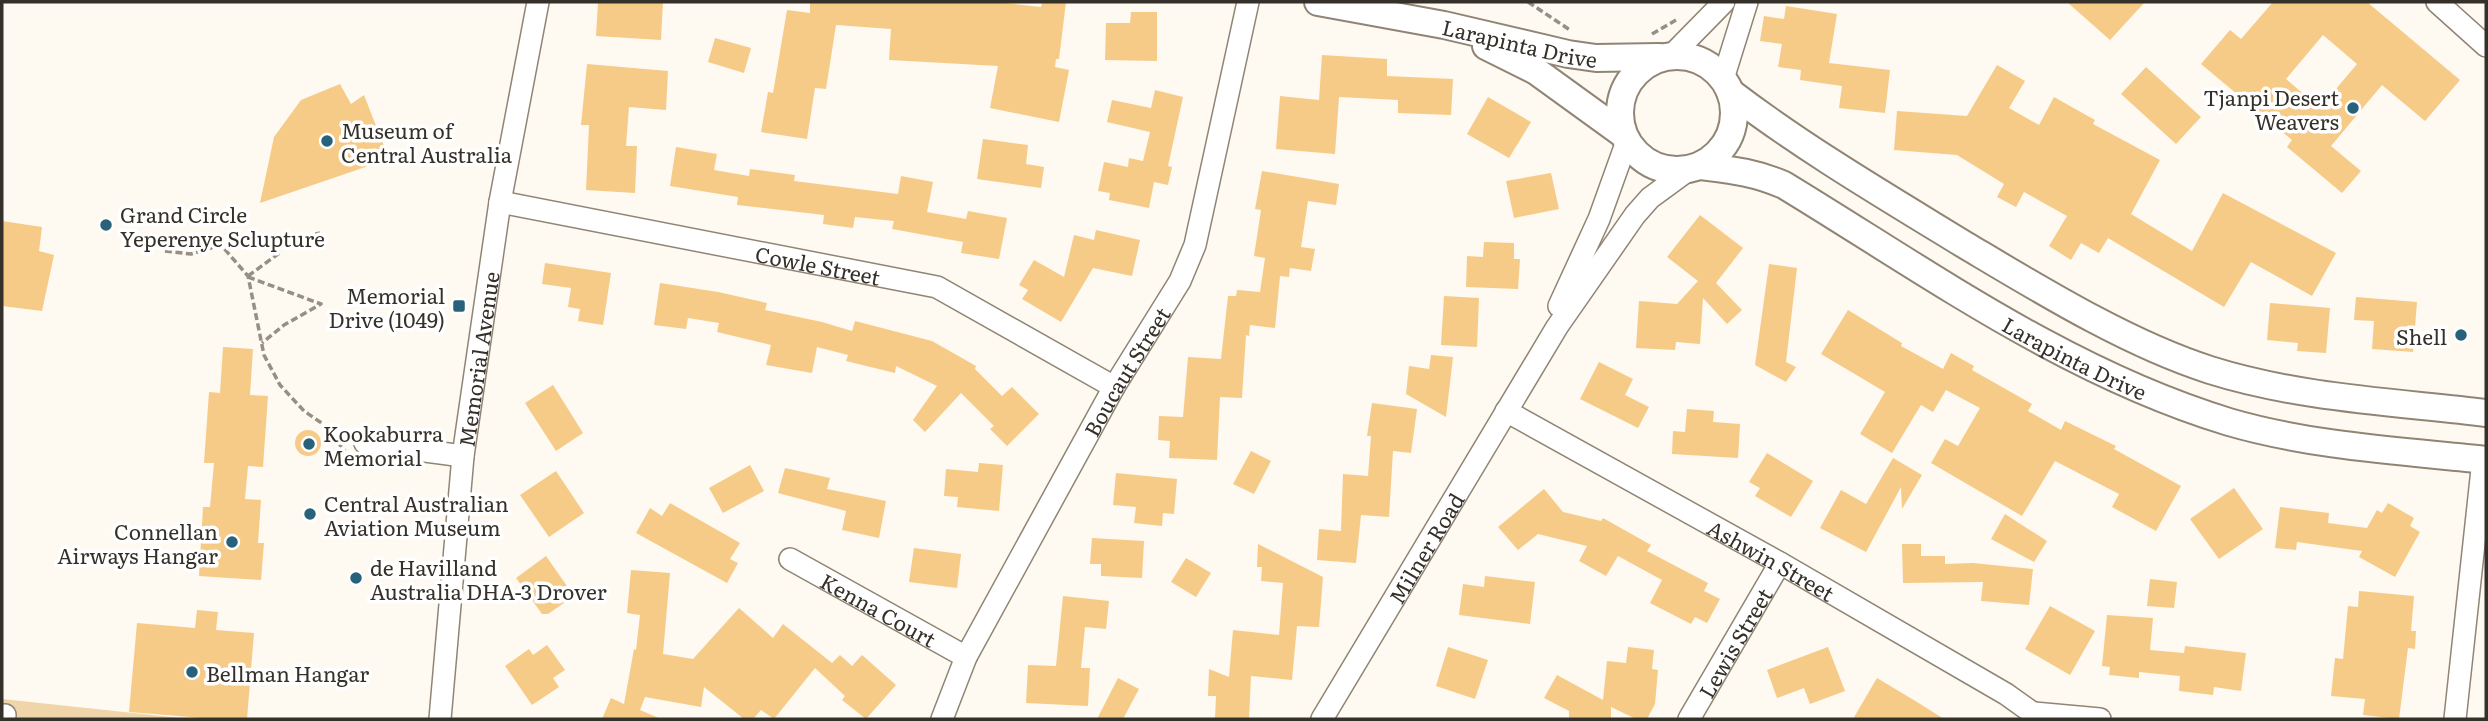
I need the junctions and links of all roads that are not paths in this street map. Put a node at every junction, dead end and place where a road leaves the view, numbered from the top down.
1 (538, 2) edge
2 (1248, 2) edge
3 (1318, 2) edge
4 (1724, 2) edge
5 (1746, 2) edge
6 (2437, 2) edge
7 (1378, 13) junction
8 (2486, 46) edge
9 (1667, 57) junction
10 (1727, 85) junction
11 (1625, 137) junction
12 (1695, 167) junction
13 (500, 202) junction
14 (1525, 377) junction
15 (1114, 387) junction
16 (1506, 411) junction
17 (2486, 413) edge
18 (358, 450) road end
19 (463, 456) junction
20 (2485, 460) edge
21 (790, 559) dead end
22 (1780, 563) junction
23 (966, 657) junction
24 (2037, 716) edge
25 (440, 719) edge
26 (942, 719) edge
27 (1322, 719) edge
28 (1689, 719) edge
29 (2100, 719) edge
30 (2455, 719) edge

1 - 13 street, Memorial Avenue
2 - 15 street, Boucaut Street
3 - 7 main road, Larapinta Drive
4 - 9 street
5 - 10 street
6 - 8 street
7 - 9 main road, Larapinta Drive
7 - 11 main road, Larapinta Drive
9 - 10 main road
9 - 11 main road
10 - 12 main road
10 - 17 main road, Larapinta Drive
11 - 12 main road
11 - 14 street, Milner Road
12 - 14 street, Milner Road
12 - 20 main road, Larapinta Drive
13 - 15 street, Cowle Street
13 - 19 street, Memorial Avenue
14 - 16 street, Milner Road
15 - 23 street, Boucaut Street
16 - 22 street, Ashwin Street
16 - 27 street, Milner Road
18 - 19 street
19 - 25 street, Memorial Avenue
20 - 30 street
21 - 23 street, Kenna Court
22 - 24 street, Ashwin Street
22 - 28 street, Lewis Street
23 - 26 street, Boucaut Street
24 - 29 street, Ashwin Street

